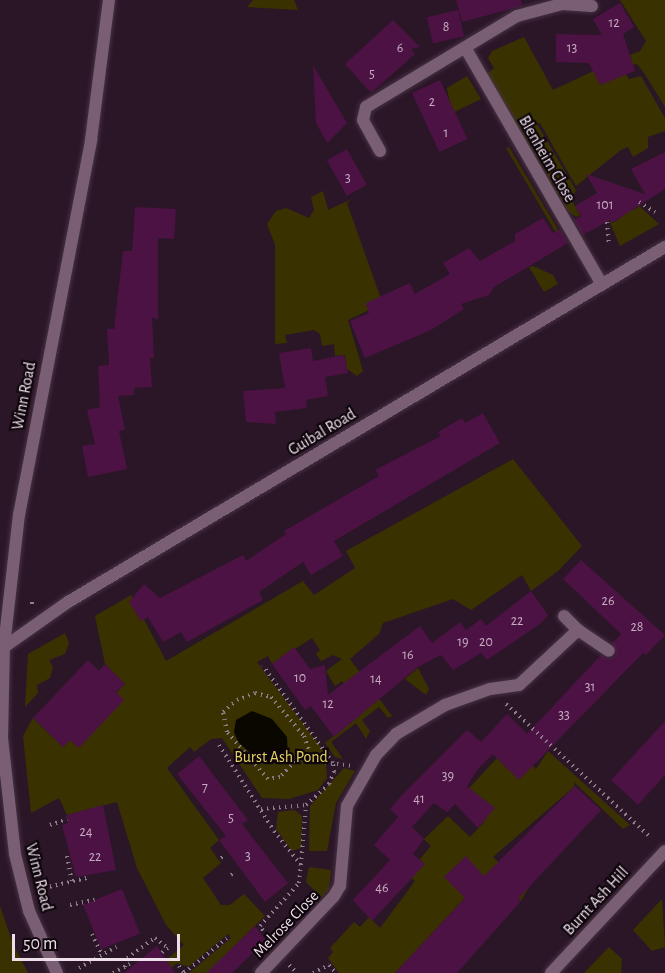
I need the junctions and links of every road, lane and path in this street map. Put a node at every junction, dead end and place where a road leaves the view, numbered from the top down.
1 (109, 0) edge
2 (592, 6) dead end
3 (466, 49) junction
4 (380, 150) dead end
5 (639, 202) dead end
6 (656, 212) dead end
7 (607, 222) dead end
8 (609, 243) dead end
9 (665, 247) edge
10 (602, 285) junction
11 (32, 598) dead end
12 (32, 604) dead end
13 (564, 616) dead end
14 (578, 630) junction
15 (2, 648) edge
16 (609, 651) dead end
17 (263, 666) dead end
18 (490, 689) junction
19 (219, 745) dead end
20 (313, 761) junction
21 (333, 763) junction
22 (306, 805) junction
23 (261, 810) junction
24 (67, 819) dead end
25 (50, 825) dead end
26 (649, 836) dead end
27 (665, 851) edge
28 (67, 855) dead end
29 (301, 865) junction
30 (87, 878) dead end
31 (72, 882) junction
32 (44, 888) dead end
33 (94, 900) dead end
34 (70, 905) dead end
35 (92, 934) dead end
36 (227, 938) dead end
37 (116, 947) dead end
38 (161, 953) dead end
39 (280, 954) junction
40 (102, 956) junction
41 (130, 964) dead end
42 (179, 966) dead end
43 (125, 967) junction
44 (79, 968) dead end
45 (57, 973) edge
46 (113, 973) edge
47 (184, 973) edge
48 (261, 973) edge
49 (313, 973) edge
50 (336, 973) edge
51 (551, 973) edge

1 - 15 street, Winn Road
2 - 3 street
3 - 4 street
3 - 10 street, Blenheim Close
5 - 6 path
7 - 8 path
9 - 10 street, Guibal Road
10 - 15 street, Guibal Road
11 - 12 path
13 - 14 street
14 - 16 street
14 - 18 street, Melrose Close
15 - 45 street, Winn Road
17 - 21 path
18 - 26 path
18 - 39 street, Melrose Close
19 - 23 path
20 - 20 path
20 - 21 path
21 - 22 path
22 - 23 path
22 - 29 path
23 - 29 path
24 - 25 path
27 - 51 street, Burnt Ash Hill
28 - 31 path
29 - 39 path
30 - 31 path
31 - 32 path
33 - 34 path
35 - 40 path
36 - 47 path
37 - 40 path
38 - 43 path
39 - 48 street, Melrose Close
40 - 44 path
41 - 43 path
42 - 47 path
43 - 46 path
49 - 50 path

